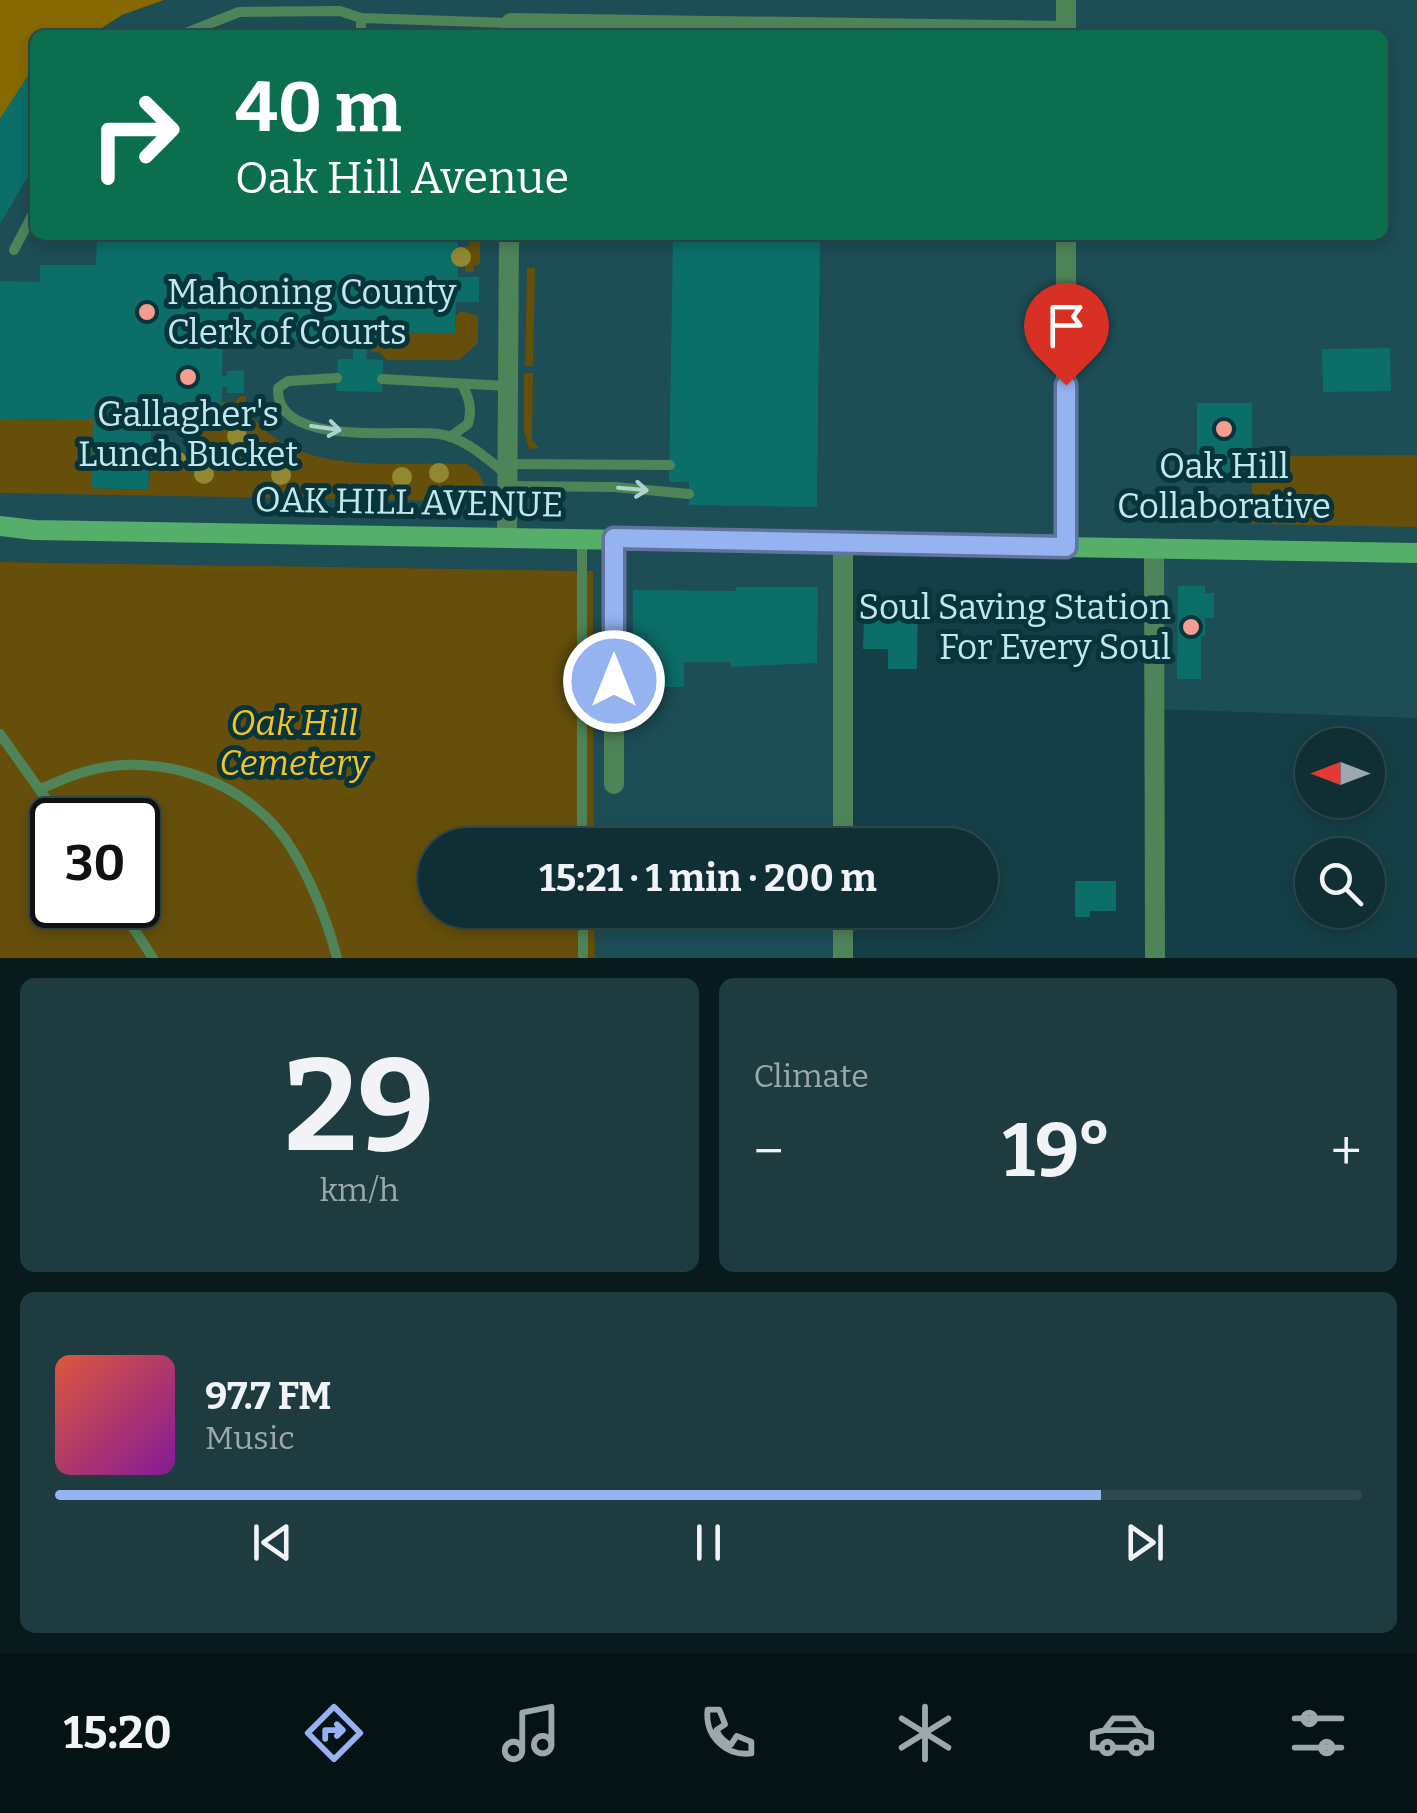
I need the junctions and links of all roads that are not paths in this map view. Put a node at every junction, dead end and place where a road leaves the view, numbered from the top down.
1 (1066, 0) edge
2 (361, 18) junction
3 (511, 29) edge
4 (194, 30) edge
5 (361, 30) edge
6 (650, 30) edge
7 (1066, 30) edge
8 (30, 220) edge
9 (509, 240) edge
10 (1066, 240) edge
11 (14, 250) dead end
12 (337, 378) dead end
13 (382, 379) dead end
14 (462, 385) junction
15 (508, 386) junction
16 (450, 437) junction
17 (670, 465) dead end
18 (507, 475) junction
19 (689, 494) dead end
20 (0, 526) edge
21 (507, 537) junction
22 (582, 537) junction
23 (614, 538) junction
24 (843, 544) junction
25 (1066, 547) junction
26 (1154, 548) junction
27 (1417, 553) edge
28 (0, 734) edge
29 (614, 784) dead end
30 (40, 789) junction
31 (46, 798) edge
32 (582, 828) edge
33 (843, 828) edge
34 (133, 928) edge
35 (582, 928) edge
36 (843, 928) edge
37 (153, 958) edge
38 (337, 958) edge
39 (582, 958) edge
40 (843, 958) edge
41 (1155, 958) edge

1 - 7 street
2 - 3 lane
2 - 4 lane
2 - 5 lane
3 - 6 street
8 - 11 lane
9 - 15 street
10 - 25 street
12 -> 16 lane
13 - 14 lane
14 - 15 lane
14 - 16 lane
15 - 18 street
16 - 18 lane
17 - 18 lane
18 -> 19 lane
18 - 21 street
20 - 21 street, OAK HILL AVENUE
21 - 22 street, OAK HILL AVENUE
22 - 23 street, OAK HILL AVENUE
22 - 32 lane
23 - 24 street, OAK HILL AVENUE
23 - 29 street
24 - 25 street, OAK HILL AVENUE
24 - 33 street
25 - 26 street, OAK HILL AVENUE
26 - 27 street, OAK HILL AVENUE
26 - 41 street
28 - 30 lane
30 - 31 lane
30 - 38 lane
34 - 37 lane
35 - 39 lane
36 - 40 street

